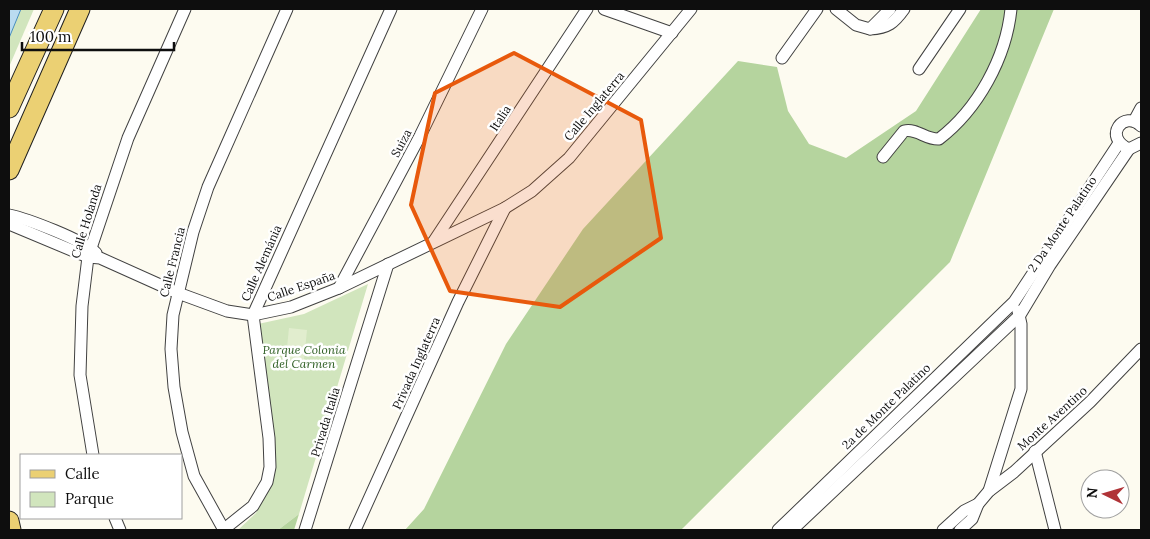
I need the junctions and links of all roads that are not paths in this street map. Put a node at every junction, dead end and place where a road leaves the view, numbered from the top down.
1 (54, 9) edge
2 (80, 9) edge
3 (185, 9) edge
4 (287, 9) edge
5 (391, 9) edge
6 (482, 9) edge
7 (587, 9) edge
8 (604, 9) edge
9 (691, 9) edge
10 (817, 9) edge
11 (836, 9) edge
12 (890, 9) edge
13 (904, 9) edge
14 (960, 9) edge
15 (1011, 9) edge
16 (870, 29) junction
17 (672, 32) junction
18 (782, 58) dead end
19 (918, 69) dead end
20 (9, 108) edge
21 (1141, 108) edge
22 (1139, 124) edge
23 (1141, 144) edge
24 (1124, 146) junction
25 (883, 158) dead end
26 (9, 170) edge
27 (505, 208) junction
28 (9, 215) edge
29 (9, 224) edge
30 (434, 241) junction
31 (93, 254) junction
32 (388, 264) junction
33 (339, 288) junction
34 (178, 293) junction
35 (1014, 302) junction
36 (1020, 315) junction
37 (253, 316) junction
38 (1141, 349) edge
39 (1035, 451) junction
40 (1003, 452) junction
41 (93, 454) edge
42 (1014, 472) junction
43 (989, 491) junction
44 (978, 504) junction
45 (9, 521) edge
46 (11, 530) edge
47 (223, 530) edge
48 (305, 530) edge
49 (355, 530) edge
50 (778, 530) edge
51 (792, 530) edge
52 (943, 530) edge
53 (960, 530) edge
54 (1055, 530) edge

1 - 20 main road
2 - 26 main road
3 - 31 street, Calle Holanda
4 - 34 street, Calle Francia
5 - 37 street, Calle Alemánia
6 - 33 street, Suiza
7 - 30 street, Italia
8 - 17 street
9 - 17 street, Calle Inglaterra
10 - 18 street
11 - 16 street
12 - 16 street
13 - 16 street
14 - 19 street
15 - 25 street
17 - 27 street, Calle Inglaterra
21 - 22 street
22 - 24 street
23 - 24 street
24 - 35 street, 2 Da Monte Palatino
24 - 36 street, 2 Da Monte Palatino
27 - 30 street, Calle España
27 - 49 street, Privada Inglaterra
28 - 31 street, Calle España
29 - 31 street, Calle España
30 - 32 street, Calle España
31 - 34 street, Calle España
31 - 41 street, Calle Holanda
32 - 33 street, Calle España
32 - 48 street, Privada Italia
33 - 37 street, Calle España
34 - 37 street, Calle España
34 - 47 street, Calle Francia
35 - 36 street
35 - 50 street, 2a de Monte Palatino
36 - 40 street
36 - 51 street, 2a de Monte Palatino
37 - 47 street, Calle Alemánia
38 - 39 street, Monte Aventino
39 - 42 street, Monte Aventino
39 - 54 street
40 - 42 street
40 - 43 street
42 - 43 street, Monte Aventino
43 - 44 street, Monte Aventino
44 - 52 street, Monte Aventino
44 - 53 street, Monte Aventino
45 - 46 main road

